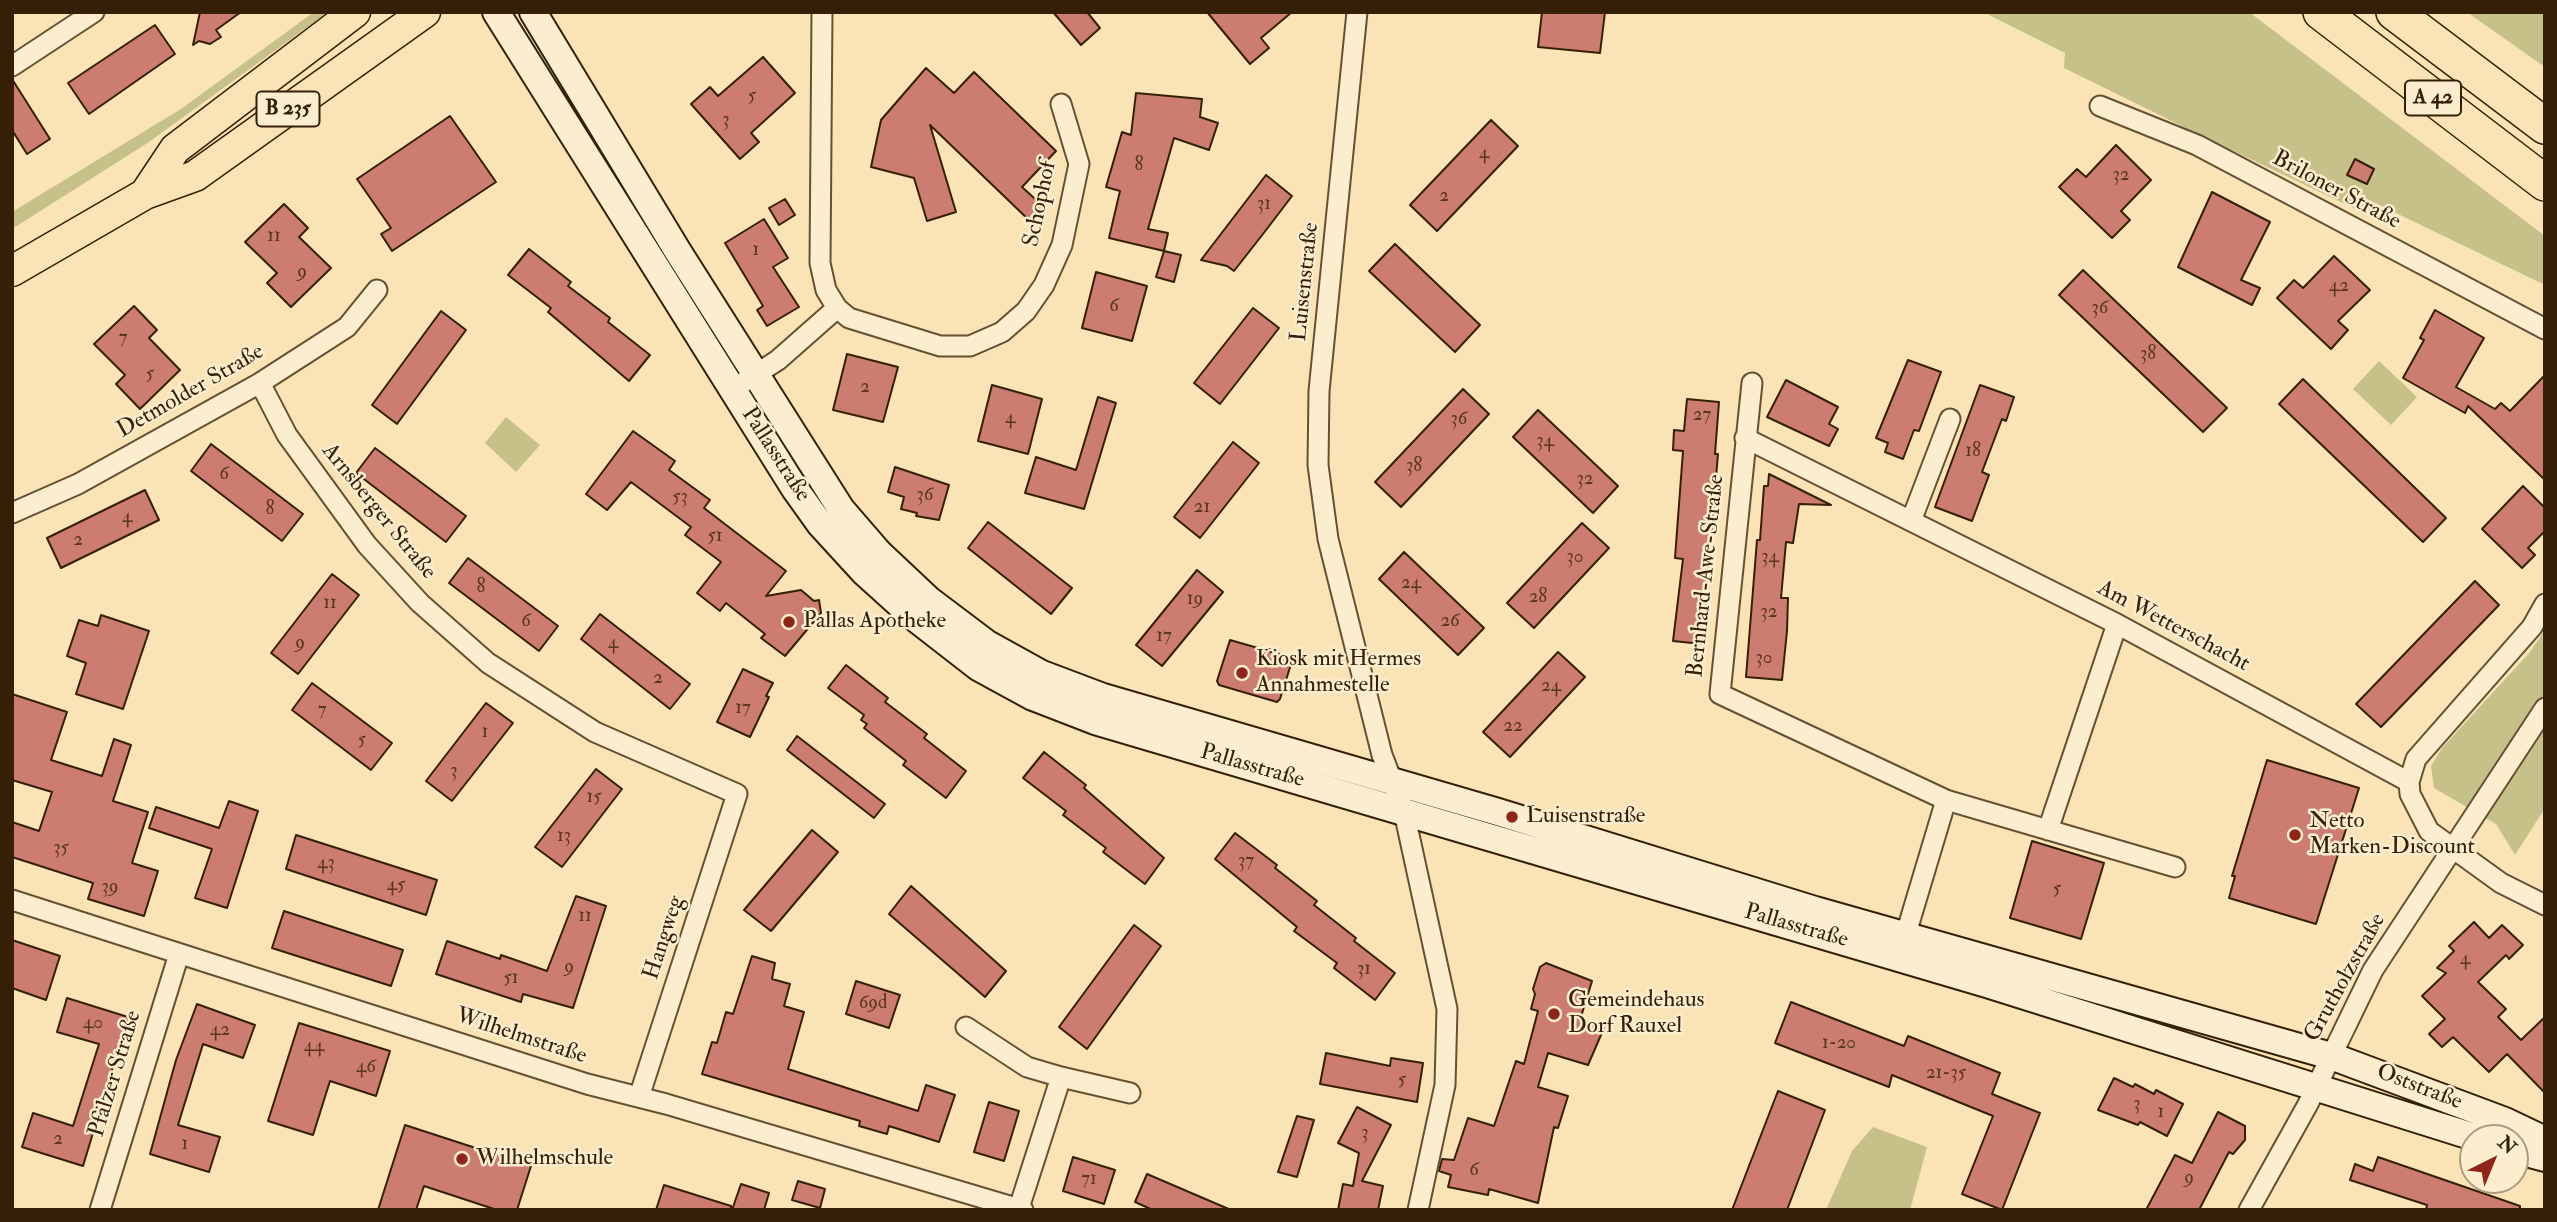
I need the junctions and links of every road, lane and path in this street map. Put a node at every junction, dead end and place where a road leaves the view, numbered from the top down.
1 (94, 12) edge
2 (355, 12) edge
3 (425, 12) edge
4 (496, 12) edge
5 (533, 12) edge
6 (822, 12) edge
7 (1357, 12) edge
8 (2321, 12) edge
9 (2394, 12) edge
10 (12, 66) edge
11 (1061, 104) dead end
12 (2100, 106) dead end
13 (2545, 126) edge
14 (2545, 183) edge
15 (145, 194) junction
16 (12, 271) edge
17 (377, 290) dead end
18 (837, 308) junction
19 (2545, 329) edge
20 (756, 375) junction
21 (260, 383) junction
22 (1752, 383) dead end
23 (733, 389) junction
24 (1950, 419) dead end
25 (1745, 438) junction
26 (12, 513) edge
27 (1911, 521) junction
28 (2545, 604) edge
29 (2117, 624) junction
30 (2545, 708) edge
31 (2409, 782) junction
32 (1392, 783) junction
33 (737, 794) joint
34 (1946, 800) junction
35 (1404, 812) junction
36 (2048, 830) junction
37 (2453, 850) junction
38 (2175, 867) dead end
39 (12, 900) edge
40 (2545, 905) edge
41 (1902, 946) junction
42 (179, 954) junction
43 (966, 1027) dead end
44 (2331, 1056) junction
45 (1060, 1077) junction
46 (2316, 1087) junction
47 (1130, 1093) dead end
48 (639, 1097) junction
49 (2459, 1132) edge
50 (2545, 1140) edge
51 (1021, 1209) edge
52 (100, 1210) edge
53 (1418, 1210) edge
54 (2249, 1210) edge

1 - 10 street
2 - 15 main road, B 235
3 - 15 main road, B 235
4 - 23 main road, Pallasstraße
5 - 20 main road, Pallasstraße
6 - 18 street
7 - 32 street, Luisenstraße
8 - 14 highway, A 42
9 - 13 highway, A 42
11 - 18 street, Schophof
12 - 19 street, Briloner Straße
15 - 16 main road, B 235
17 - 21 street, Detmolder Straße
18 - 20 street
20 - 23 street
20 - 32 main road, Pallasstraße
21 - 26 street, Detmolder Straße
21 - 33 street, Arnsberger Straße
22 - 25 street, Bernhard-Awe-Straße
23 - 35 main road, Pallasstraße
24 - 27 street
25 - 27 street, Am Wetterschacht
25 - 34 street, Bernhard-Awe-Straße
27 - 29 street, Am Wetterschacht
28 - 31 street
29 - 31 street, Am Wetterschacht
29 - 36 street
30 - 37 street, Grutholzstraße
31 - 37 street
32 - 35 street, Luisenstraße
32 - 41 main road, Pallasstraße
33 - 48 street, Hangweg
34 - 36 street, Bernhard-Awe-Straße
34 - 41 street
35 - 41 main road, Pallasstraße
35 - 53 street, Luisenstraße
36 - 38 street, Bernhard-Awe-Straße
37 - 40 street
37 - 44 street, Grutholzstraße
39 - 42 street, Wilhelmstraße
41 - 44 main road, Pallasstraße
41 - 46 main road, Pallasstraße
42 - 48 street, Wilhelmstraße
42 - 52 street, Pfälzer Straße
43 - 45 street
44 - 46 street, Grutholzstraße
44 - 50 main road, Oststraße
45 - 47 street
45 - 51 street, Wilhelmstraße
46 - 49 main road, Oststraße
46 - 54 street, Grutholzstraße
48 - 51 street, Wilhelmstraße

